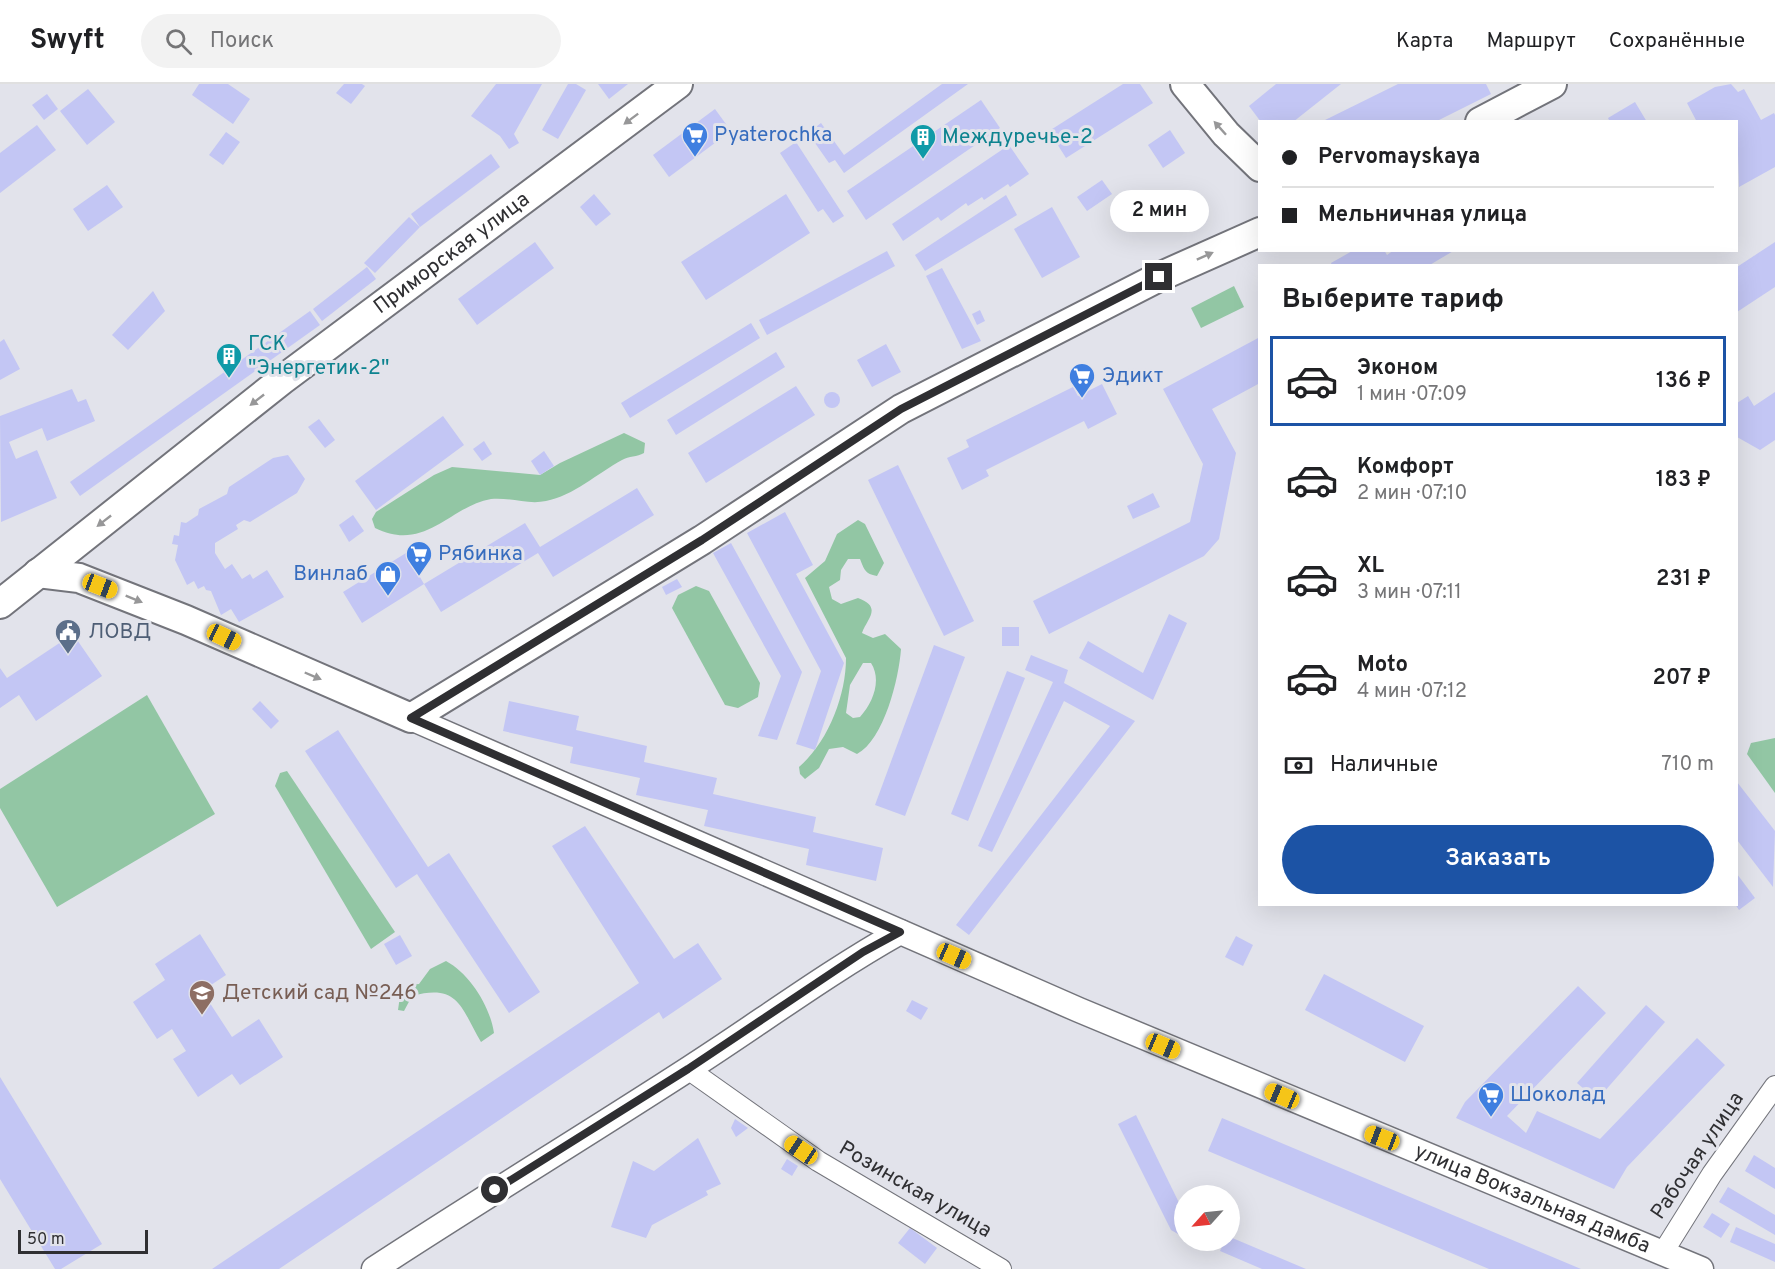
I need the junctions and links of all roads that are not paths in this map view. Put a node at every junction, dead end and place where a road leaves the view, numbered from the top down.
1 (678, 84) edge
2 (1185, 84) edge
3 (1552, 84) edge
4 (1484, 120) edge
5 (1258, 165) edge
6 (1258, 233) edge
7 (38, 573) junction
8 (0, 604) edge
9 (411, 718) junction
10 (900, 932) junction
11 (688, 1069) junction
12 (1775, 1086) edge
13 (1662, 1254) junction
14 (374, 1269) edge
15 (1001, 1269) edge
16 (1701, 1269) edge

1 -> 7 main road, Приморская улица
5 -> 2 main road
3 - 4 main road
9 -> 6 main road
7 - 8 main road, Приморская улица
7 -> 9 main road, улица Вокзальная дамба
9 - 10 street, улица Вокзальная дамба
10 - 11 street
10 - 13 street, улица Вокзальная дамба
11 - 14 street
11 - 15 street, Розинская улица
12 - 13 street, Рабочая улица
13 - 16 street, улица Вокзальная дамба

